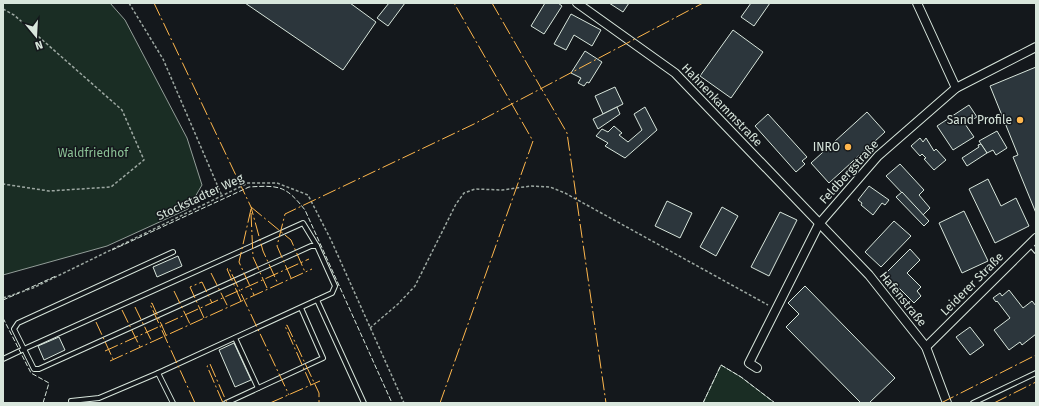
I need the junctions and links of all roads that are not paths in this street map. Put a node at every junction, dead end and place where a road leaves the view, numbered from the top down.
1 (577, 3) edge
2 (917, 3) edge
3 (1036, 47) edge
4 (956, 88) junction
5 (819, 224) junction
6 (1033, 241) edge
7 (317, 246) junction
8 (1036, 251) edge
9 (173, 252) dead end
10 (317, 300) junction
11 (301, 308) junction
12 (234, 338) junction
13 (926, 347) junction
14 (24, 349) junction
15 (3, 359) edge
16 (757, 368) dead end
17 (158, 373) junction
18 (1036, 373) edge
19 (258, 388) junction
20 (71, 400) dead end
21 (173, 403) edge
22 (226, 403) edge
23 (364, 403) edge
24 (947, 403) edge
25 (973, 403) edge

1 - 5 street, Hahnenkammstraße
2 - 4 street
3 - 4 street, Feldbergstraße
4 - 5 street, Feldbergstraße
5 - 13 street, Hafenstraße
5 - 16 street, Feldbergstraße
6 - 8 lane
6 - 13 street, Leiderer Straße
7 - 10 lane
7 - 14 lane
7 - 14 lane
9 - 14 lane
10 - 11 lane
10 - 23 lane
11 - 12 lane
11 - 19 lane
12 - 17 lane
12 - 19 lane
13 - 24 street, Hafenstraße
14 - 15 lane
17 - 20 lane
17 - 21 lane
18 - 25 lane
19 - 22 lane

